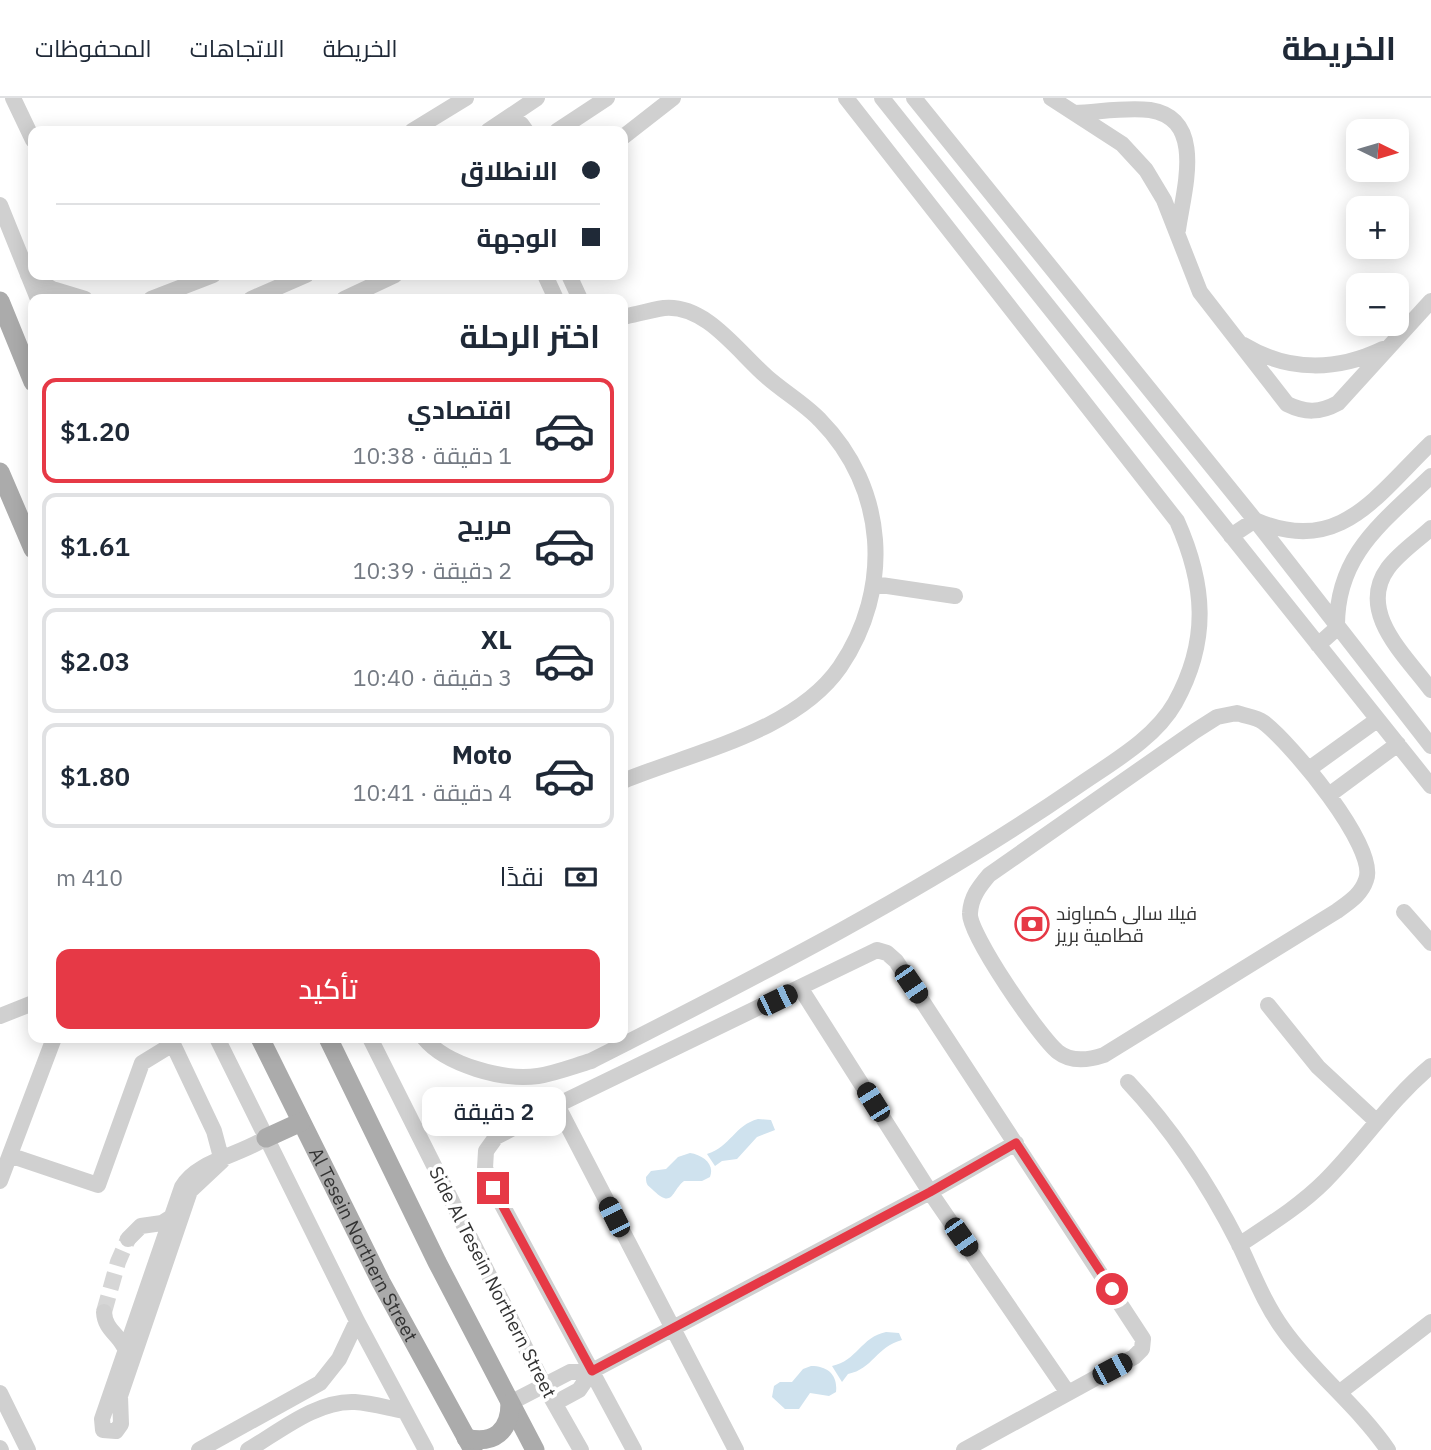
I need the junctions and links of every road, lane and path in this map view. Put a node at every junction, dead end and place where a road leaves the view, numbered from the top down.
1 (13, 98) edge
2 (466, 98) edge
3 (537, 98) edge
4 (607, 98) edge
5 (673, 98) edge
6 (846, 98) edge
7 (882, 98) edge
8 (914, 98) edge
9 (1051, 98) edge
10 (1074, 113) junction
11 (507, 120) junction
12 (420, 126) edge
13 (497, 126) edge
14 (522, 126) edge
15 (565, 126) edge
16 (28, 130) edge
17 (628, 133) edge
18 (0, 205) edge
19 (1177, 233) junction
20 (28, 275) edge
21 (37, 280) edge
22 (200, 280) edge
23 (295, 280) edge
24 (384, 280) edge
25 (68, 294) edge
26 (164, 294) edge
27 (262, 294) edge
28 (355, 294) edge
29 (0, 301) edge
30 (1431, 301) edge
31 (628, 316) edge
32 (1239, 342) junction
33 (1391, 344) junction
34 (28, 370) edge
35 (1431, 443) edge
36 (0, 472) edge
37 (1431, 477) edge
38 (1255, 520) junction
39 (1431, 528) edge
40 (1231, 536) junction
41 (28, 537) edge
42 (874, 584) junction
43 (955, 596) dead end
44 (1337, 628) junction
45 (1318, 645) junction
46 (1431, 690) edge
47 (1377, 720) junction
48 (1398, 744) junction
49 (1431, 746) edge
50 (1309, 769) junction
51 (628, 779) edge
52 (1431, 786) edge
53 (1329, 795) junction
54 (1404, 912) dead end
55 (1431, 943) edge
56 (801, 989) junction
57 (28, 1005) edge
58 (1268, 1005) dead end
59 (0, 1016) edge
60 (628, 1042) edge
61 (52, 1043) edge
62 (168, 1043) edge
63 (172, 1043) edge
64 (219, 1043) edge
65 (262, 1043) edge
66 (330, 1043) edge
67 (373, 1043) edge
68 (428, 1043) edge
69 (627, 1043) edge
70 (1431, 1066) edge
71 (1128, 1082) dead end
72 (556, 1105) junction
73 (1375, 1120) junction
74 (301, 1122) junction
75 (265, 1138) junction
76 (1016, 1143) junction
77 (12, 1156) junction
78 (222, 1161) junction
79 (0, 1181) edge
80 (930, 1192) junction
81 (173, 1216) junction
82 (128, 1239) tunnel mouth
83 (1239, 1245) junction
84 (104, 1312) dead end
85 (356, 1321) junction
86 (1431, 1322) edge
87 (671, 1330) junction
88 (126, 1351) junction
89 (592, 1371) junction
90 (544, 1385) junction
91 (1340, 1392) junction
92 (0, 1393) edge
93 (1068, 1393) junction
94 (510, 1403) junction
95 (555, 1404) junction
96 (404, 1411) junction
97 (469, 1444) edge
98 (28, 1450) edge
99 (200, 1450) edge
100 (248, 1450) edge
101 (426, 1450) edge
102 (535, 1450) edge
103 (581, 1450) edge
104 (634, 1450) edge
105 (736, 1450) edge
106 (964, 1450) edge
107 (1388, 1450) edge

1 - 16 street
2 - 12 street
3 - 11 street
4 - 15 street
5 - 17 street
6 - 60 street
7 - 40 street
8 - 38 street
9 - 10 street
10 - 19 street
10 - 19 street
11 - 13 street
11 - 14 street
18 - 20 street
19 - 32 street
21 - 25 street
22 - 26 street
23 - 27 street
24 - 28 street
29 - 34 main road
30 - 33 street
31 - 42 street
32 - 33 street
32 - 33 street
35 - 38 street
36 - 41 main road
37 - 44 street
38 - 40 street
38 - 44 street
39 - 46 street
40 - 45 street
42 - 43 street
42 - 51 street
44 - 45 street
44 - 49 street
45 - 47 street
47 - 48 street
47 - 50 street
48 - 52 street
48 - 53 street
50 - 53 street
50 - 53 street
54 - 55 street
56 - 72 street
56 - 76 street
56 - 80 street
57 - 59 street
58 - 73 street
61 - 77 street
62 - 77 street
63 - 78 street
64 - 75 street
65 - 74 main road, Al Tesein Northern Street
66 - 94 main road
67 - 90 street, Side Al Tesein Northern Street
68 - 69 street
70 - 73 street
71 - 83 street
72 - 87 street
72 - 89 street
73 - 83 street
74 - 75 main road
74 - 97 main road, Al Tesein Northern Street
75 - 78 street
75 - 85 street
76 - 80 street
76 - 93 street
77 - 79 street
78 - 81 street
78 - 88 street
80 - 87 street
80 - 93 street
81 - 82 street
81 - 88 street
83 - 91 street
84 - 88 street
85 - 96 street
85 - 99 street
86 - 91 street
87 - 89 street
87 - 105 street
89 - 90 street
89 - 95 street
89 - 104 street
90 - 94 street
90 - 95 street, Side Al Tesein Northern Street
91 - 107 street
92 - 98 street
93 - 106 street
94 - 97 main road
94 - 102 main road
95 - 103 street, Side Al Tesein Northern Street
96 - 100 street
96 - 101 street

